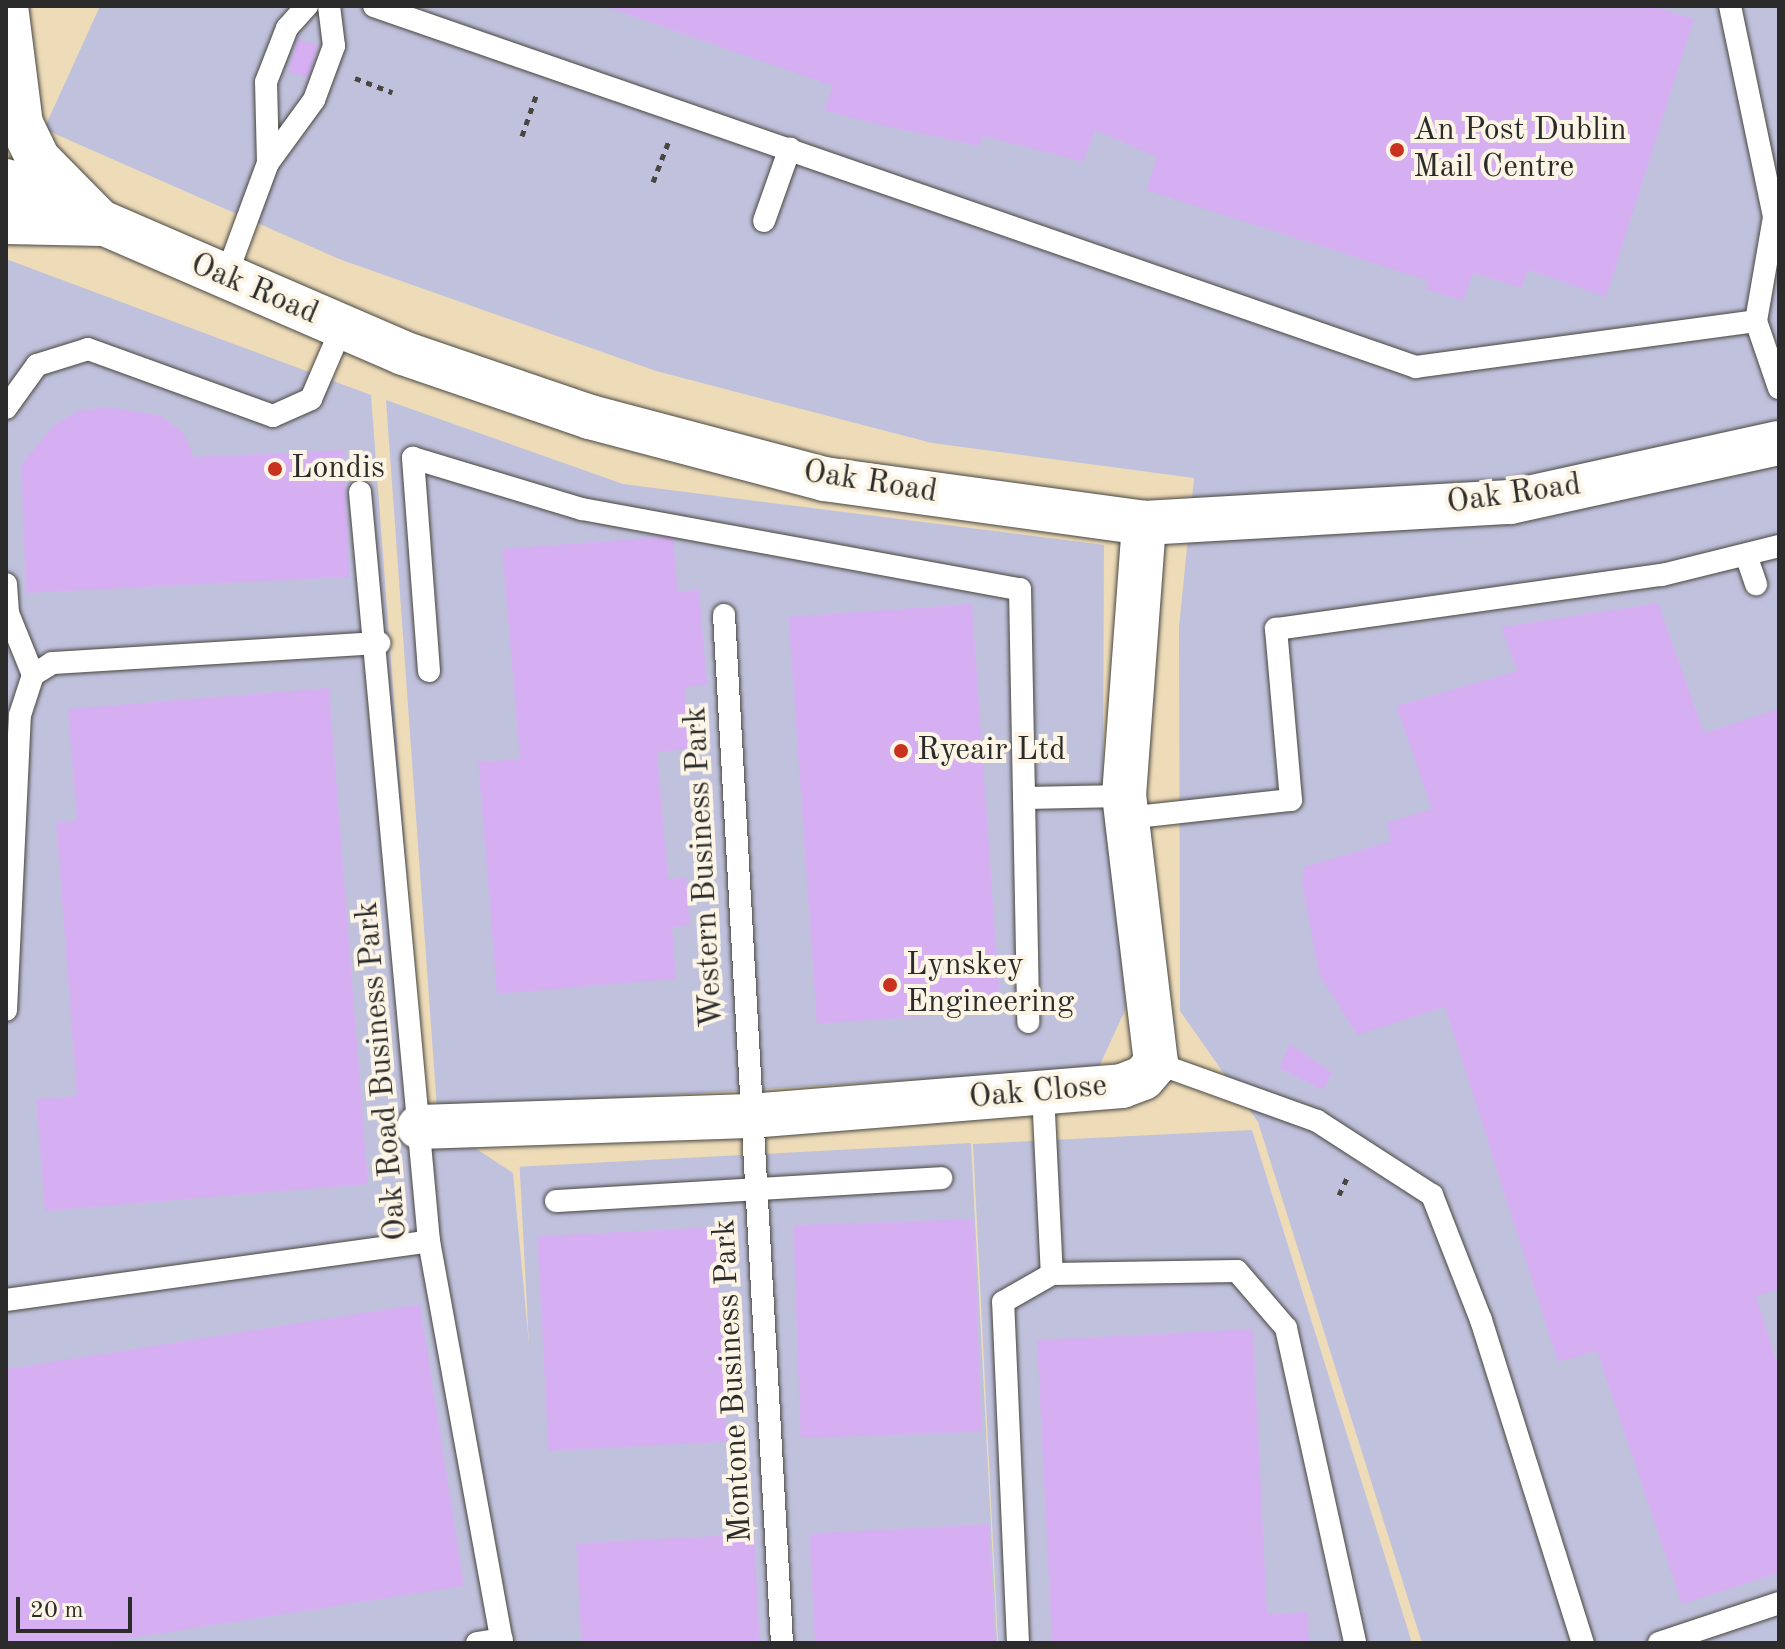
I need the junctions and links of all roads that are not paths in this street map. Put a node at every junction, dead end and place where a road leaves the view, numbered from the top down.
1 (6, 6) edge
2 (307, 6) edge
3 (329, 6) edge
4 (374, 6) edge
5 (1730, 6) edge
6 (790, 148) junction
7 (268, 163) junction
8 (6, 181) edge
9 (764, 221) dead end
10 (6, 222) edge
11 (102, 224) junction
12 (225, 279) junction
13 (1756, 321) junction
14 (342, 327) junction
15 (1779, 388) edge
16 (6, 408) edge
17 (1779, 443) edge
18 (360, 492) dead end
19 (1144, 523) junction
20 (1779, 546) edge
21 (1746, 555) junction
22 (6, 584) edge
23 (1756, 584) dead end
24 (724, 615) dead end
25 (379, 643) junction
26 (429, 671) dead end
27 (33, 675) junction
28 (1025, 798) junction
29 (1125, 807) junction
30 (6, 1010) edge
31 (1028, 1022) dead end
32 (1156, 1063) junction
33 (1043, 1093) junction
34 (750, 1116) junction
35 (419, 1127) junction
36 (941, 1178) dead end
37 (754, 1189) junction
38 (556, 1201) dead end
39 (429, 1241) junction
40 (1052, 1274) junction
41 (6, 1300) edge
42 (1779, 1603) edge
43 (502, 1641) edge
44 (477, 1643) edge
45 (782, 1643) edge
46 (1018, 1643) edge
47 (1355, 1643) edge
48 (1583, 1643) edge
49 (1659, 1643) edge

1 - 11 street
2 - 7 lane
3 - 7 lane
4 - 6 lane
5 - 13 lane
6 - 9 lane
6 - 13 lane
7 - 12 lane
8 - 11 street, Oak Road
10 - 11 street
11 - 12 street, Oak Road
12 - 14 street, Oak Road
13 - 15 lane
14 - 16 lane
14 - 19 street, Oak Road
17 - 19 street, Oak Road
18 - 25 lane, Oak Road Business Park
19 - 29 street
20 - 21 lane
21 - 23 lane
21 - 29 lane
22 - 27 lane
24 - 34 lane, Western Business Park
25 - 27 lane
25 - 35 lane, Oak Road Business Park
26 - 28 lane
27 - 30 lane
28 - 29 lane
28 - 31 lane
29 - 32 street
32 - 33 street, Oak Close
32 - 48 lane
33 - 34 street, Oak Close
33 - 40 lane
34 - 35 street, Oak Close
34 - 37 lane, Montone Business Park
35 - 39 lane, Oak Road Business Park
36 - 37 lane
37 - 38 lane
37 - 45 lane, Montone Business Park
39 - 41 lane
39 - 43 lane, Oak Road Business Park
40 - 46 lane
40 - 47 lane
42 - 49 lane
43 - 44 lane

